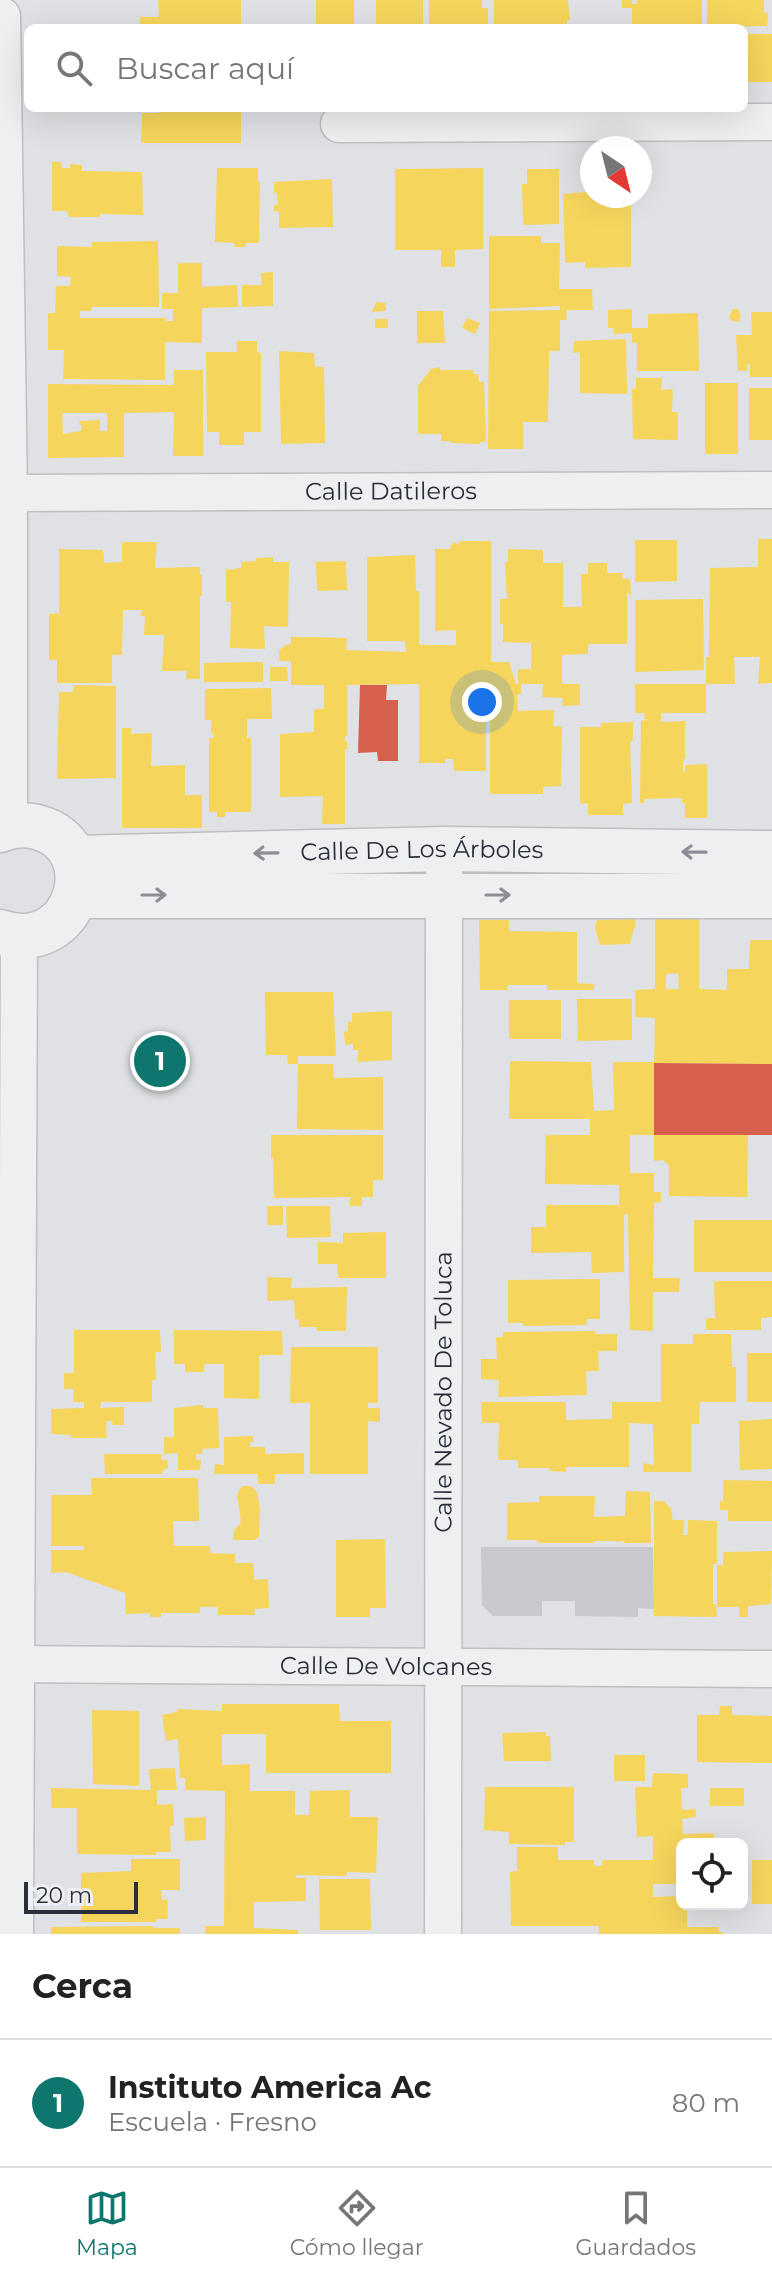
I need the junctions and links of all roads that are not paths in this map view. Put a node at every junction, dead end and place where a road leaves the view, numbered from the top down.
1 (2, 16) edge
2 (772, 122) edge
3 (339, 124) dead end
4 (772, 490) edge
5 (9, 493) junction
6 (4, 828) edge
7 (444, 849) junction
8 (772, 853) edge
9 (75, 877) junction
10 (444, 894) junction
11 (772, 896) edge
12 (9, 935) edge
13 (8, 1664) edge
14 (444, 1667) junction
15 (772, 1669) edge
16 (15, 1934) edge
17 (443, 1934) edge

1 - 5 street
2 - 3 street
4 - 5 street, Calle Datileros
5 - 6 street
6 - 9 street
8 -> 7 street, Calle De Los Árboles
7 -> 9 street, Calle De Los Árboles
7 - 10 street, Calle Nevado De Toluca
9 -> 10 street, Calle De Los Árboles
9 - 12 street
10 -> 11 street, Calle De Los Árboles
10 - 14 street, Calle Nevado De Toluca
12 - 13 street
13 - 14 street, Calle De Volcanes
13 - 16 street
14 - 15 street, Calle De Volcanes
14 - 17 street, Calle Nevado De Toluca

